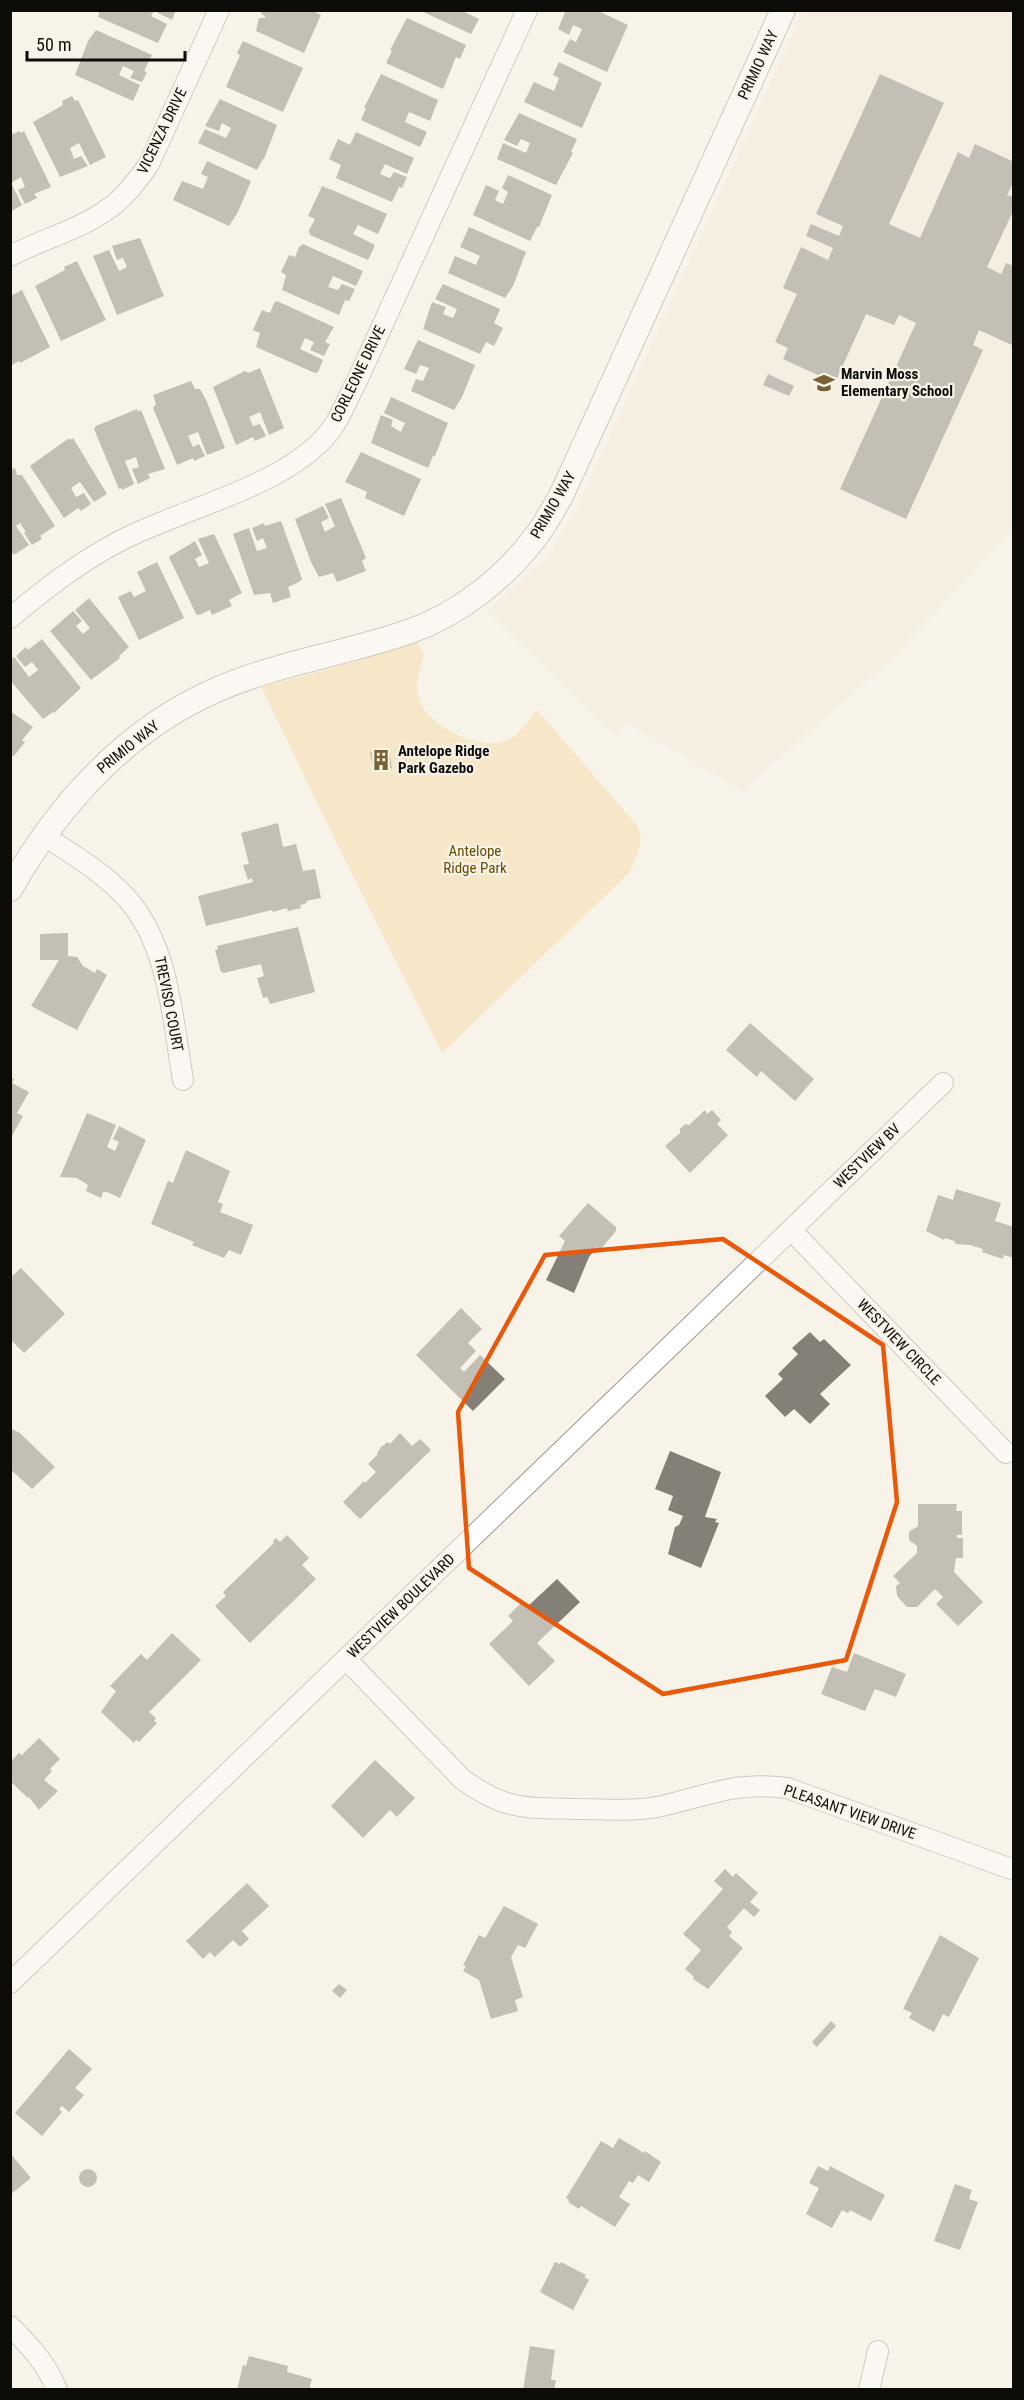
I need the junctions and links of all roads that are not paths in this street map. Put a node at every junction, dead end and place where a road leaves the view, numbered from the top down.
1 (219, 10) edge
2 (527, 10) edge
3 (783, 10) edge
4 (10, 256) edge
5 (10, 618) edge
6 (43, 835) junction
7 (10, 889) edge
8 (183, 1080) dead end
9 (943, 1083) dead end
10 (791, 1230) junction
11 (1006, 1453) dead end
12 (346, 1659) junction
13 (1014, 1870) edge
14 (10, 1983) edge
15 (10, 2326) edge
16 (879, 2351) dead end
17 (57, 2390) edge
18 (869, 2390) edge

1 - 4 street, VICENZA DRIVE
2 - 5 street, CORLEONE DRIVE
3 - 6 street, PRIMIO WAY
6 - 7 street, PRIMIO WAY
6 - 8 street, TREVISO COURT
9 - 10 street, WESTVIEW BV
10 - 11 street, WESTVIEW CIRCLE
10 - 12 street, WESTVIEW BOULEVARD
12 - 13 street, PLEASANT VIEW DRIVE
12 - 14 street, WESTVIEW BOULEVARD
15 - 17 street
16 - 18 street

